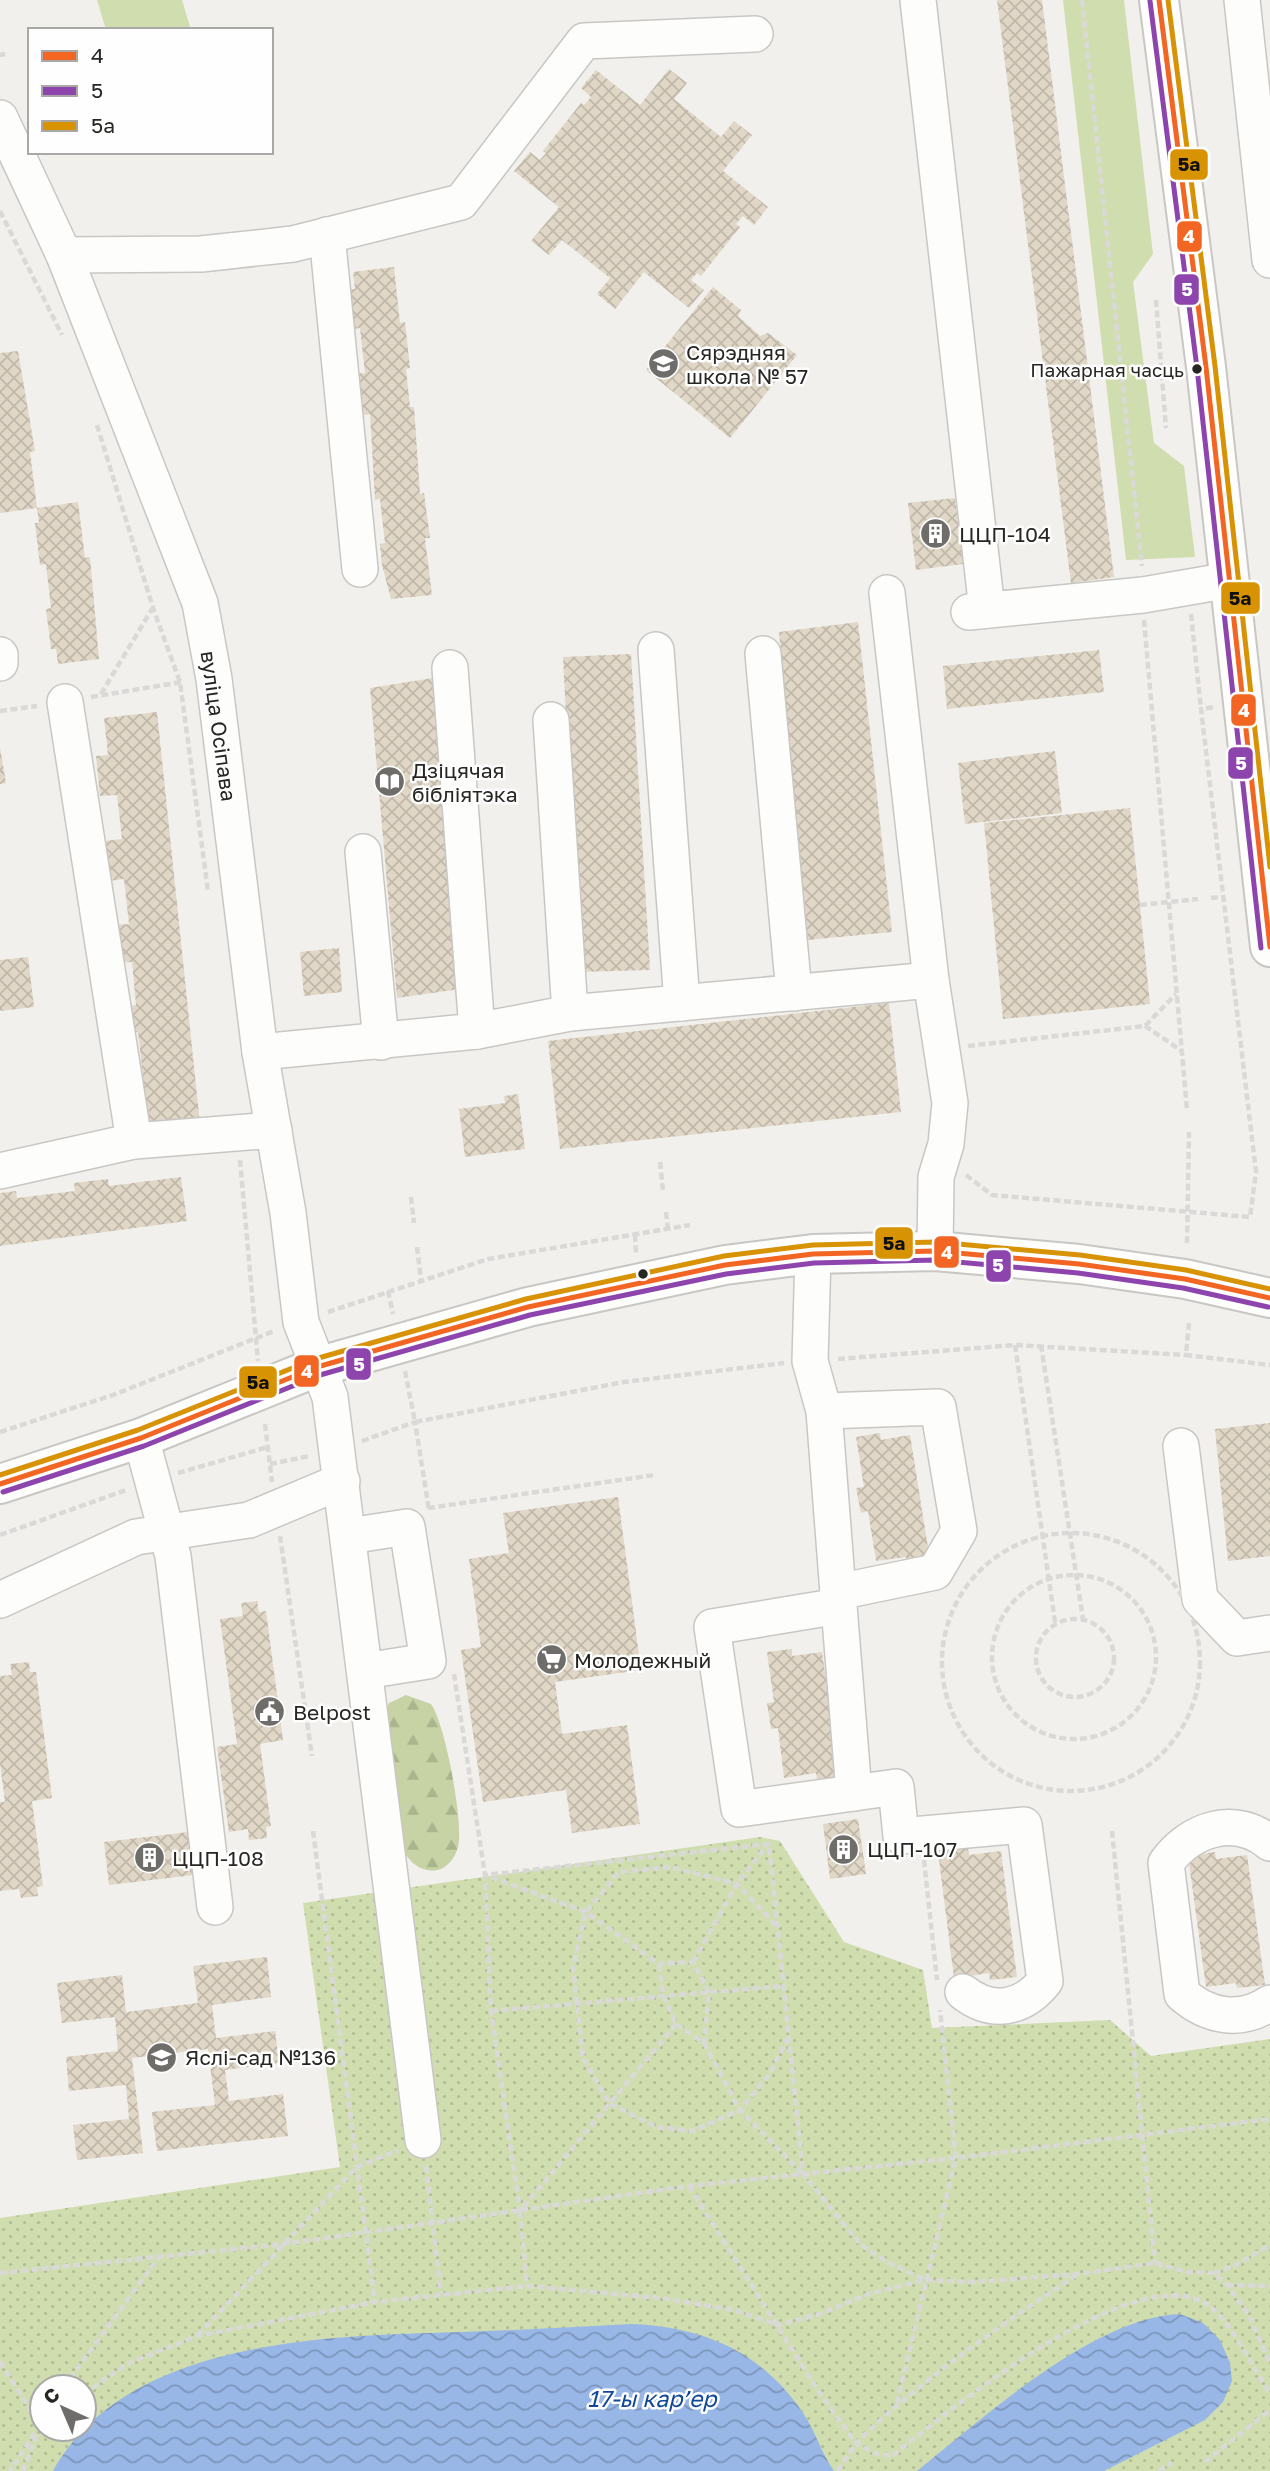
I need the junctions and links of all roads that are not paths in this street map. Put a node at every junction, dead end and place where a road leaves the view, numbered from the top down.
1 (918, 0) edge
2 (1159, 0) edge
3 (1242, 0) edge
4 (755, 34) dead end
5 (0, 118) edge
6 (327, 235) junction
7 (64, 255) junction
8 (1270, 260) edge
9 (360, 569) dead end
10 (1230, 580) junction
11 (887, 593) dead end
12 (656, 650) dead end
13 (763, 654) dead end
14 (0, 655) edge
15 (0, 663) edge
16 (450, 668) dead end
17 (65, 702) road end
18 (551, 720) dead end
19 (1259, 742) edge
20 (363, 852) dead end
21 (1270, 947) edge
22 (931, 980) junction
23 (794, 993) junction
24 (682, 1003) junction
25 (570, 1013) junction
26 (477, 1031) junction
27 (382, 1042) junction
28 (260, 1052) junction
29 (274, 1130) junction
30 (134, 1141) junction
31 (0, 1171) edge
32 (935, 1251) junction
33 (813, 1254) junction
34 (1270, 1298) edge
35 (317, 1367) junction
36 (824, 1411) junction
37 (141, 1438) junction
38 (1181, 1446) dead end
39 (339, 1466) junction
40 (0, 1484) edge
41 (166, 1533) junction
42 (349, 1536) junction
43 (838, 1599) junction
44 (0, 1600) edge
45 (1270, 1633) edge
46 (365, 1671) junction
47 (854, 1793) junction
48 (1270, 1843) edge
49 (215, 1907) dead end
50 (947, 1996) road end
51 (1270, 2003) edge
52 (423, 2140) road end

1 - 10 street
2 - 10 main road
3 - 8 street
4 - 6 street
5 - 7 street, вуліца Осіпава
6 - 7 street
6 - 9 street
7 - 28 street, вуліца Осіпава
10 - 19 main road
11 - 22 street
12 - 24 street
13 - 23 street
14 - 15 street
16 - 26 street
17 - 30 street
18 - 25 street
19 - 21 main road
20 - 27 street
22 - 23 street
22 - 32 street
23 - 24 street
24 - 25 street
25 - 26 street
26 - 27 street
27 - 28 street
28 - 29 street, вуліца Осіпава
29 - 30 street
29 - 35 street, вуліца Осіпава
30 - 31 street
32 - 33 main road
32 - 34 main road
33 - 35 main road
33 - 36 street
35 - 37 main road
35 - 39 street, вуліца Осіпава
36 - 43 street
36 - 43 street
37 - 40 main road
37 - 41 street
38 - 45 street
39 - 41 street
39 - 42 street, вуліца Осіпава
41 - 44 street
41 - 49 street
42 - 46 street, вуліца Осіпава
42 - 46 street
43 - 47 street
43 - 47 street
46 - 52 street, вуліца Осіпава
47 - 50 street
48 - 51 street

